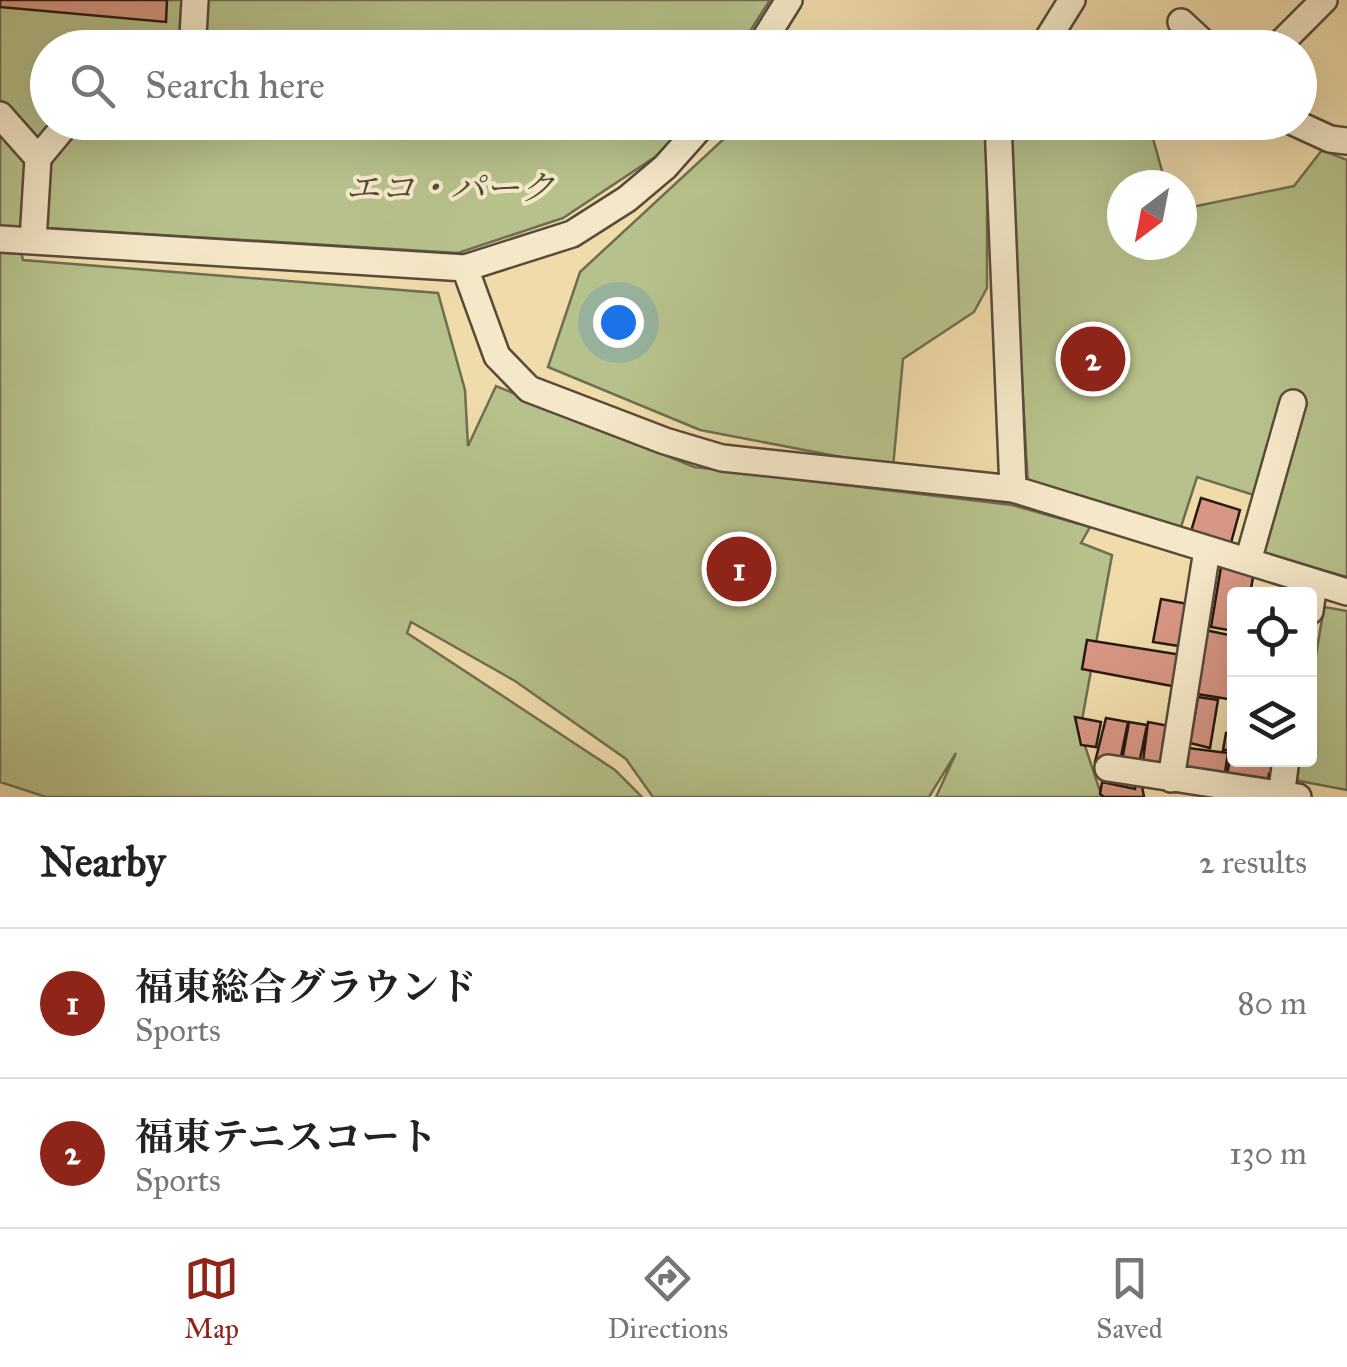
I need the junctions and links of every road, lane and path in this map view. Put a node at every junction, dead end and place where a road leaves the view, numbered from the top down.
1 (195, 0) edge
2 (789, 0) edge
3 (1072, 0) edge
4 (1324, 0) edge
5 (1181, 22) dead end
6 (193, 30) edge
7 (770, 30) edge
8 (1053, 30) edge
9 (1190, 30) edge
10 (1294, 30) edge
11 (0, 115) edge
12 (1317, 134) edge
13 (53, 140) edge
14 (687, 140) edge
15 (999, 140) edge
16 (1347, 141) edge
17 (38, 158) junction
18 (0, 239) edge
19 (33, 241) junction
20 (465, 268) junction
21 (1293, 403) dead end
22 (1013, 490) junction
23 (1207, 550) junction
24 (1248, 562) junction
25 (1314, 583) junction
26 (1313, 587) edge
27 (1347, 592) edge
28 (1286, 767) edge
29 (1108, 768) dead end
30 (1171, 778) junction
31 (1286, 796) edge

1 - 6 street
2 - 7 street
3 - 8 street
4 - 10 street
5 - 9 street
11 - 17 street
12 - 16 street
13 - 17 street
14 - 20 street
15 - 22 street
17 - 19 street
18 - 19 street
19 - 20 street
20 - 22 street
21 - 24 street
22 - 23 street
23 - 24 street
23 - 30 street
24 - 25 street
25 - 26 street
25 - 27 street
28 - 31 street
29 - 30 street
30 - 31 street

